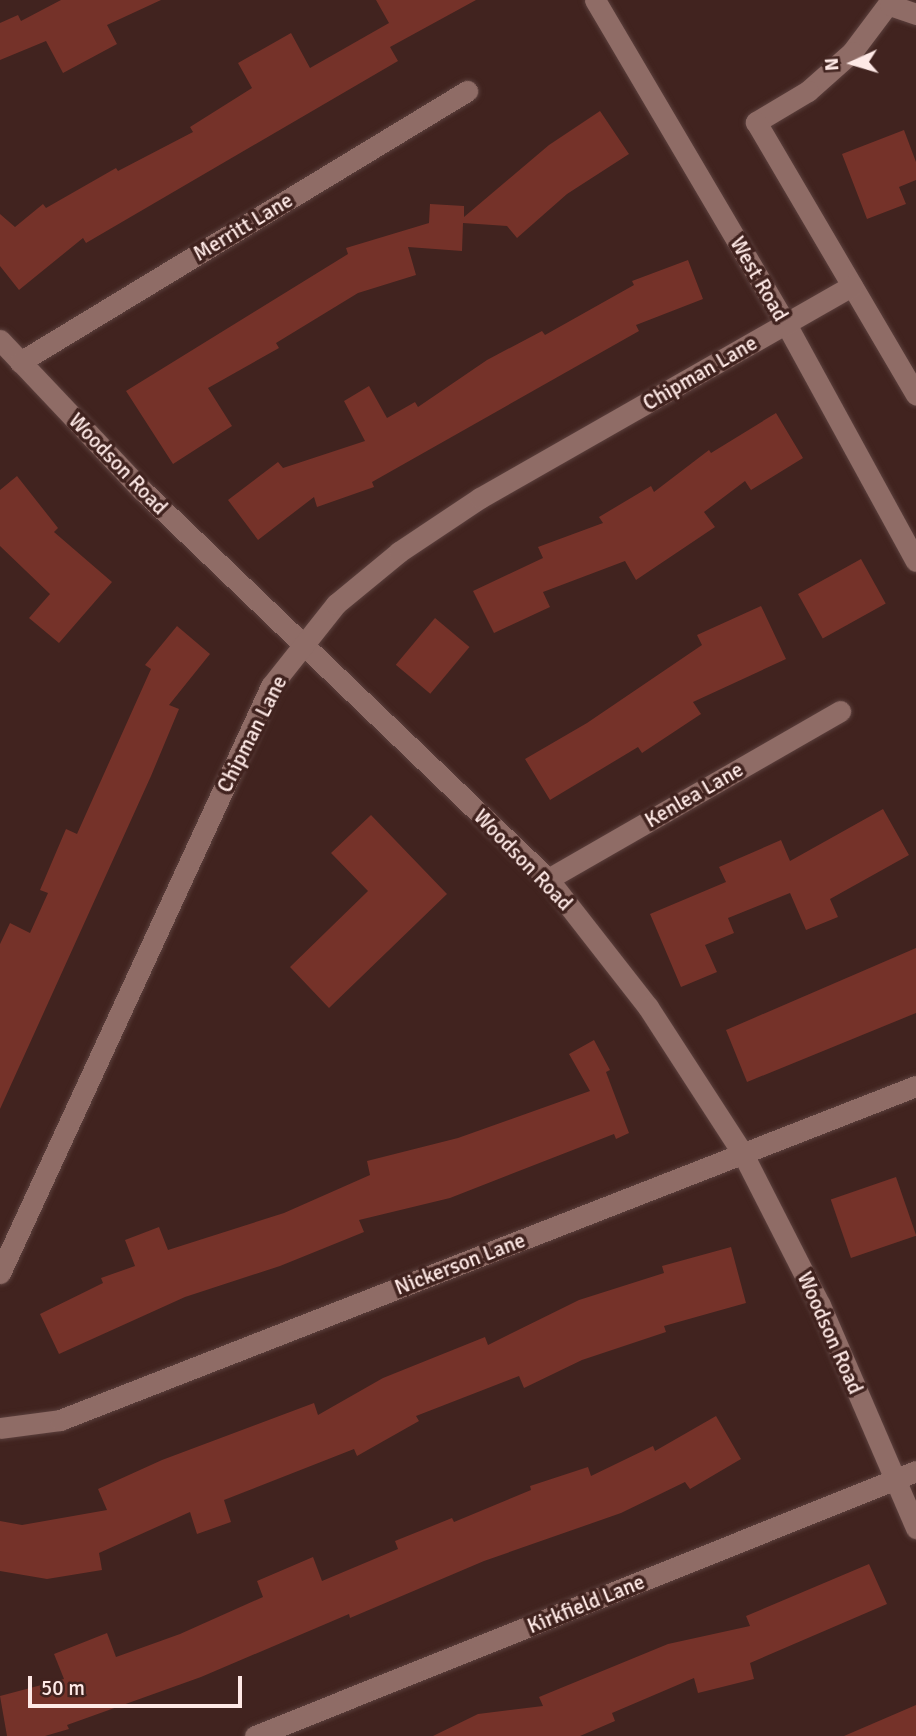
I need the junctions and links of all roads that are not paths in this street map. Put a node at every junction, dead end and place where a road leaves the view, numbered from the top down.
1 (595, 0) edge
2 (891, 3) edge
3 (916, 14) edge
4 (467, 91) dead end
5 (852, 286) junction
6 (786, 324) junction
7 (0, 340) edge
8 (20, 362) junction
9 (916, 395) edge
10 (916, 561) edge
11 (303, 646) junction
12 (840, 711) dead end
13 (548, 879) junction
14 (916, 1086) edge
15 (743, 1154) junction
16 (0, 1273) edge
17 (0, 1427) edge
18 (916, 1471) edge
19 (895, 1480) junction
20 (916, 1528) edge
21 (255, 1736) edge

1 - 6 street, West Road
2 - 3 street
2 - 5 street
4 - 8 street, Merritt Lane
5 - 6 street, Chipman Lane
5 - 9 street
6 - 10 street, West Road
6 - 11 street, Chipman Lane
7 - 8 street, Woodson Road
8 - 11 street, Woodson Road
11 - 13 street, Woodson Road
11 - 16 street, Chipman Lane
12 - 13 street, Kenlea Lane
13 - 15 street, Woodson Road
14 - 15 street, Nickerson Lane
15 - 17 street, Nickerson Lane
15 - 19 street, Woodson Road
18 - 19 street, Kirkfield Lane
19 - 20 street, Woodson Road
19 - 21 street, Kirkfield Lane

